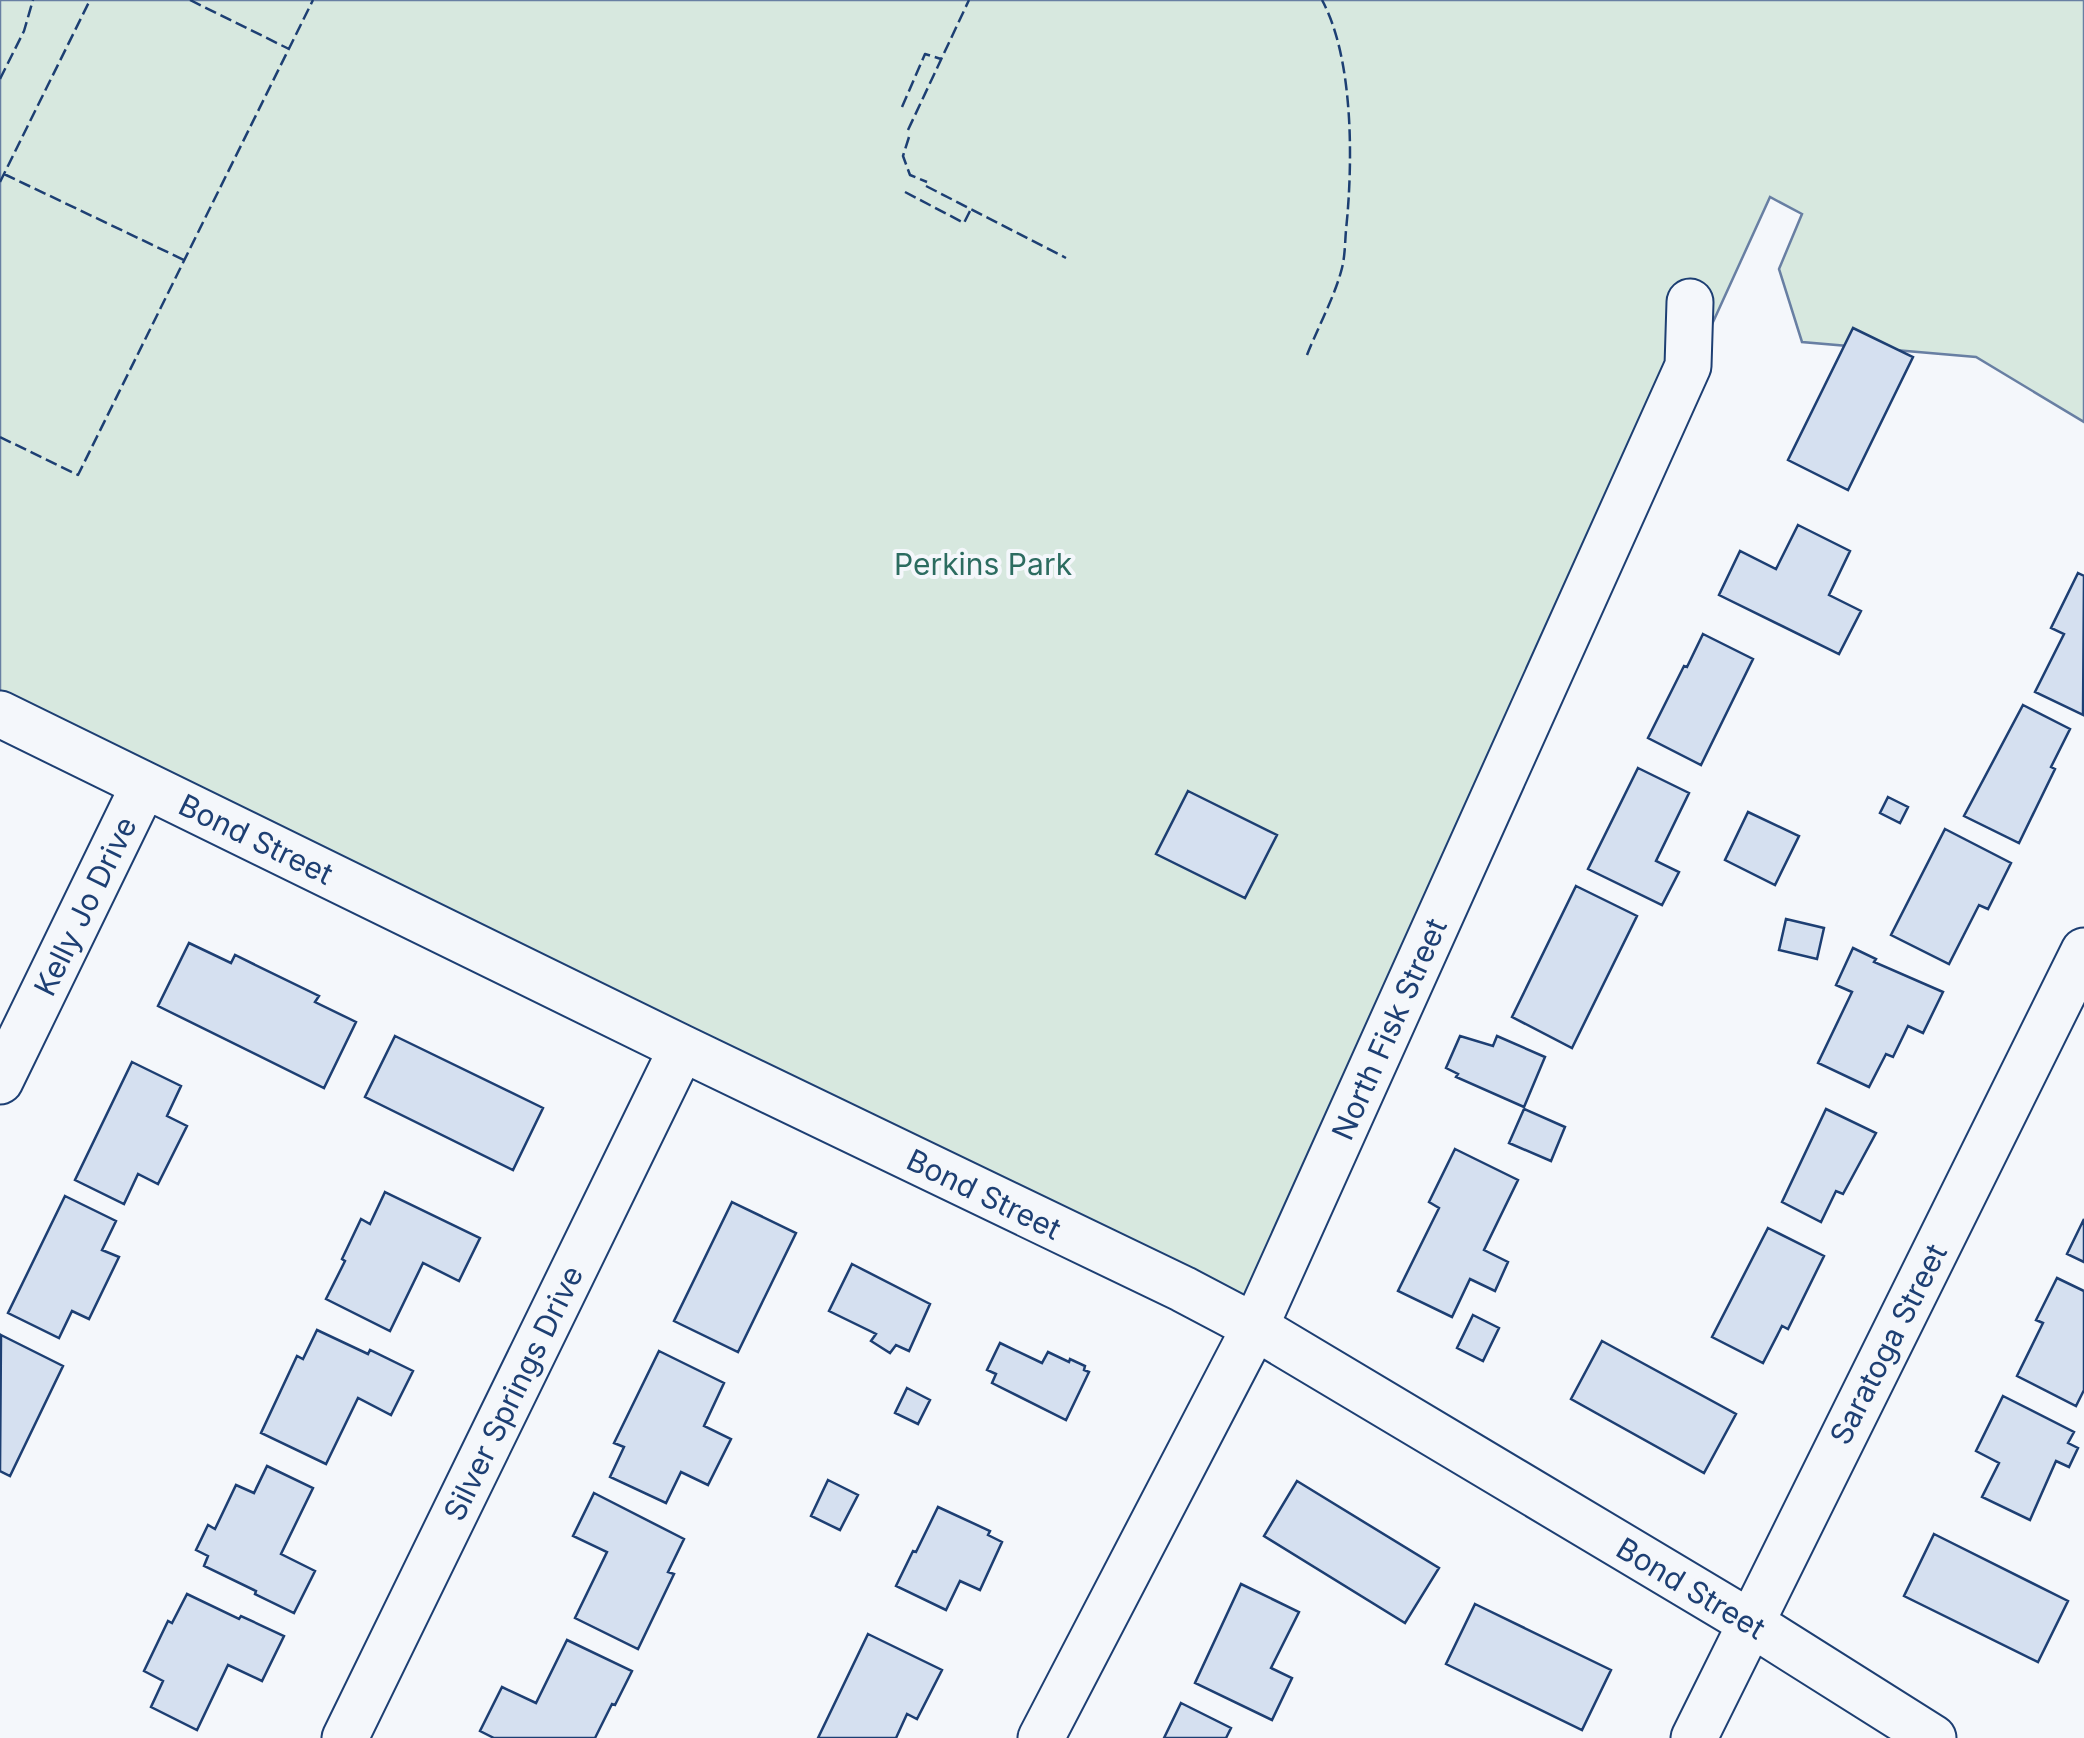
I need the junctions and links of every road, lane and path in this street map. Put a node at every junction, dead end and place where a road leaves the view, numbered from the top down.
1 (1690, 302) dead end
2 (0, 714) edge
3 (144, 784) junction
4 (2084, 951) edge
5 (682, 1048) junction
6 (0, 1082) edge
7 (1255, 1327) junction
8 (1749, 1622) junction
9 (345, 1738) edge
10 (1042, 1738) edge
11 (1694, 1738) edge
12 (1934, 1738) edge

1 - 7 street, North Fisk Street
2 - 3 street, Bond Street
3 - 5 street, Bond Street
3 - 6 street, Kelly Jo Drive
4 - 8 street, Saratoga Street
5 - 7 street, Bond Street
5 - 9 street, Silver Springs Drive
7 - 8 street, Bond Street
7 - 10 street, North Fisk Street
8 - 11 street, Saratoga Street
8 - 12 street, Bond Street

